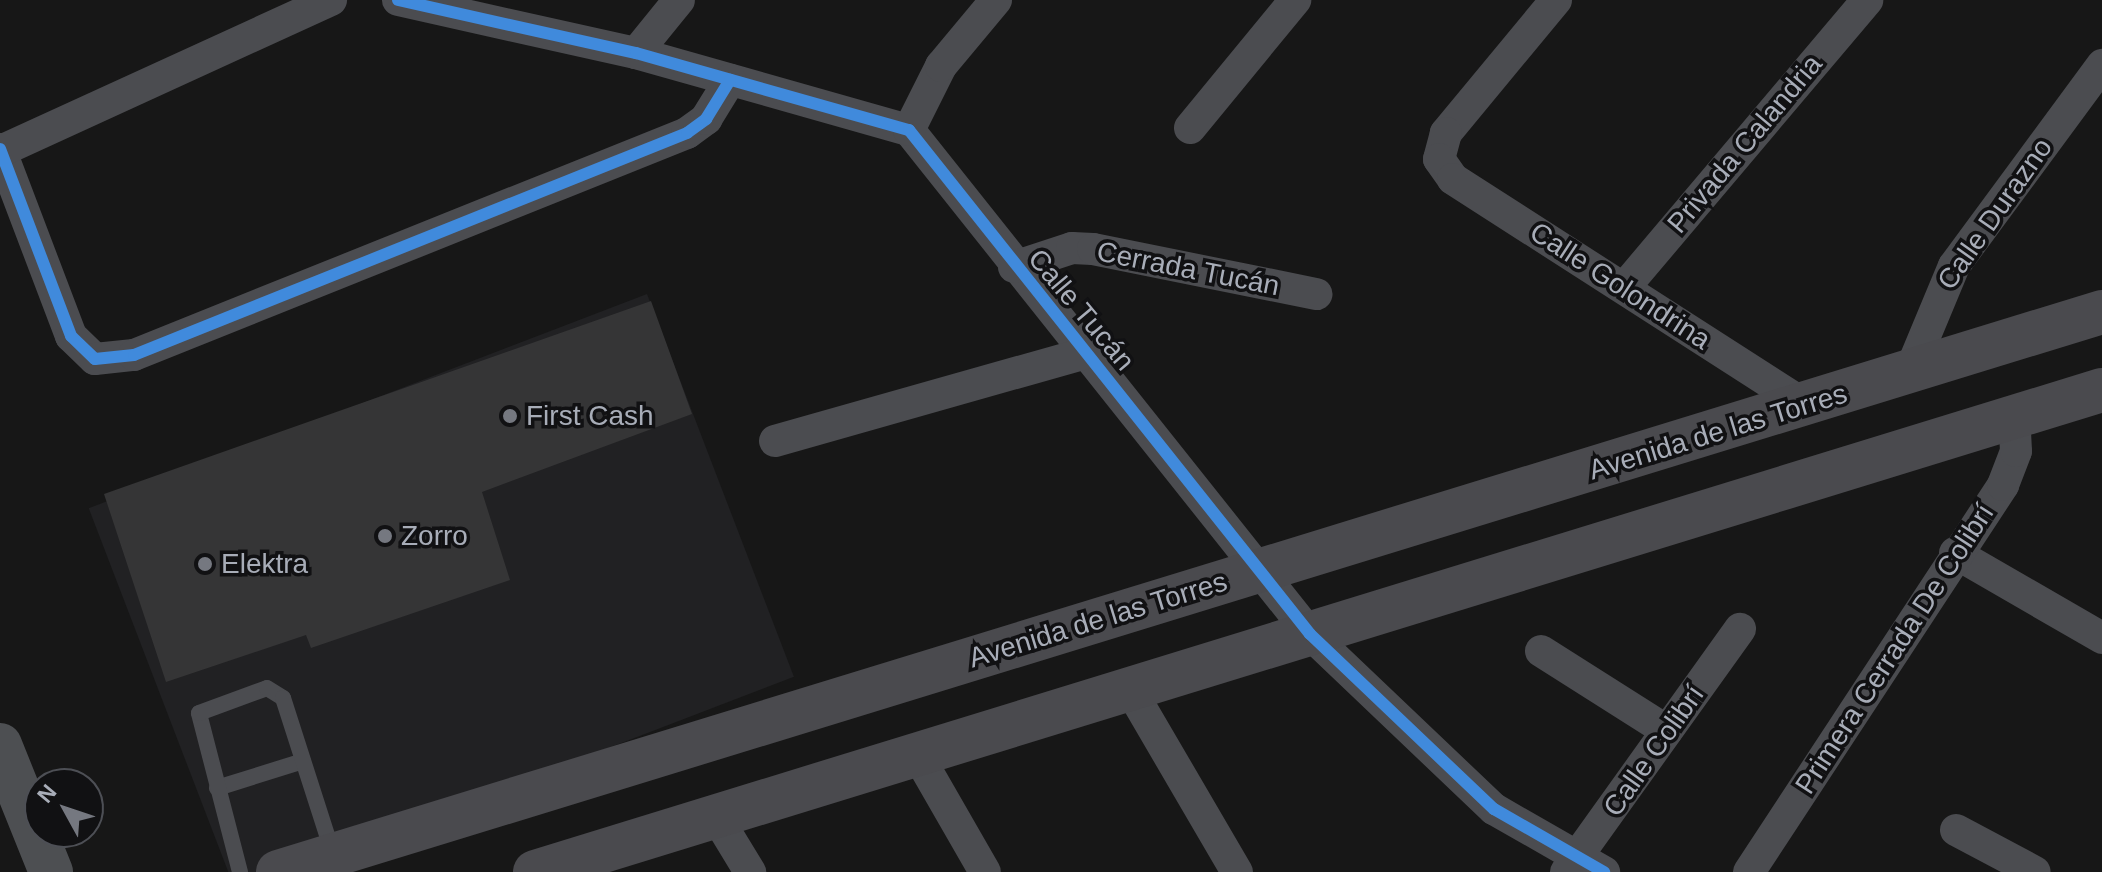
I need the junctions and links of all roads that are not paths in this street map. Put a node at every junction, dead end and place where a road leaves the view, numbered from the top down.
1 (331, 0) edge
2 (679, 0) edge
3 (996, 0) edge
4 (1295, 0) edge
5 (1556, 0) edge
6 (1867, 0) edge
7 (405, 1) edge
8 (636, 53) junction
9 (2102, 65) edge
10 (730, 80) junction
11 (1190, 128) dead end
12 (909, 130) junction
13 (0, 150) edge
14 (1014, 267) junction
15 (1624, 288) junction
16 (1317, 294) dead end
17 (2102, 312) edge
18 (1086, 353) junction
19 (1909, 374) junction
20 (2102, 390) edge
21 (1807, 406) junction
22 (2014, 417) junction
23 (775, 441) dead end
24 (1955, 553) junction
25 (1265, 569) junction
26 (1740, 629) dead end
27 (1310, 634) junction
28 (2102, 638) edge
29 (1541, 651) dead end
30 (1130, 689) junction
31 (1667, 731) junction
32 (0, 745) edge
33 (916, 752) junction
34 (303, 761) junction
35 (217, 788) junction
36 (716, 816) junction
37 (1956, 830) dead end
38 (334, 855) junction
39 (1582, 868) edge
40 (51, 872) edge
41 (240, 872) edge
42 (278, 872) edge
43 (535, 872) edge
44 (750, 872) edge
45 (985, 872) edge
46 (1237, 872) edge
47 (1749, 872) edge
48 (2035, 872) edge

1 - 13 street
2 - 8 street
3 - 12 street
4 - 11 street
5 - 15 street, Calle Golondrina
6 - 15 street, Privada Calandria
7 - 8 street
8 - 10 street
9 - 19 street, Calle Durazno
10 - 12 street
10 - 13 street
12 - 14 street, Calle Tucán
14 - 16 street, Cerrada Tucán
14 - 18 street, Calle Tucán
15 - 21 street, Calle Golondrina
17 - 19 main road, Avenida de las Torres
18 - 23 street
18 - 25 street, Calle Tucán
19 - 21 main road, Avenida de las Torres
20 - 22 main road
21 - 25 main road, Avenida de las Torres
22 - 24 street, Primera Cerrada De Colibrí
22 - 27 main road
24 - 28 street
24 - 47 street, Primera Cerrada De Colibrí
25 - 27 street, Calle Tucán
25 - 38 main road, Avenida de las Torres
26 - 31 street, Calle Colibrí
27 - 30 main road
27 - 39 street, Calle Tucán
29 - 31 street
30 - 33 main road
30 - 46 street
31 - 39 street, Calle Colibrí
32 - 40 main road
33 - 36 main road
33 - 45 street
34 - 35 lane
34 - 35 lane
34 - 38 lane
35 - 41 lane
36 - 43 main road
36 - 44 street
37 - 48 street
38 - 42 main road, Avenida de las Torres

